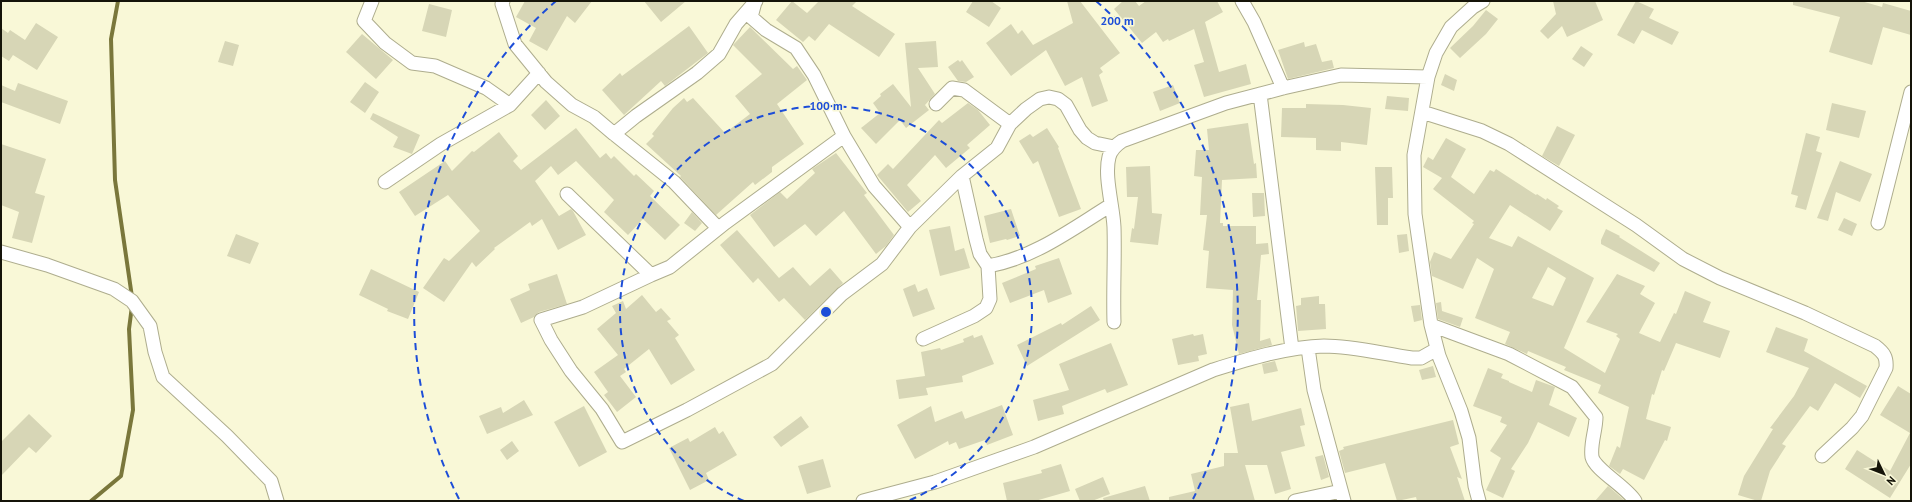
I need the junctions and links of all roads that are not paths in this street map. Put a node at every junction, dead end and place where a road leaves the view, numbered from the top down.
1 (372, 1) edge
2 (503, 1) edge
3 (1242, 1) edge
4 (1483, 1) edge
5 (756, 2) edge
6 (539, 73) junction
7 (1428, 77) junction
8 (1283, 88) junction
9 (1911, 92) edge
10 (1260, 94) junction
11 (936, 104) dead end
12 (510, 105) junction
13 (1422, 112) junction
14 (1010, 124) junction
15 (614, 134) junction
16 (844, 136) junction
17 (1114, 147) junction
18 (962, 176) junction
19 (385, 182) dead end
20 (567, 194) dead end
21 (1112, 206) junction
22 (1878, 223) dead end
23 (910, 227) junction
24 (718, 228) junction
25 (1, 252) edge
26 (988, 266) junction
27 (651, 275) junction
28 (1114, 322) dead end
29 (1431, 325) junction
30 (923, 339) dead end
31 (1308, 348) junction
32 (1292, 349) junction
33 (1437, 349) junction
34 (1822, 456) dead end
35 (1343, 496) edge
36 (277, 501) edge
37 (863, 501) edge
38 (1295, 501) edge
39 (1479, 501) edge
40 (1635, 501) edge

1 - 12 street
2 - 6 street
3 - 8 street
4 - 7 street
5 - 15 street
5 - 16 street
6 - 12 street
6 - 15 street
7 - 8 street
7 - 13 street
8 - 10 street
9 - 22 street
10 - 17 street
10 - 32 street
11 - 14 street
12 - 19 street
13 - 29 street
13 - 34 street
14 - 17 street
14 - 18 street
15 - 24 street
16 - 23 street
16 - 24 street
17 - 21 street
18 - 23 street
18 - 26 street
20 - 27 street
21 - 26 street
21 - 28 street
23 - 27 street
24 - 27 street
25 - 36 street
26 - 30 street
29 - 33 street
29 - 40 street
31 - 32 street
31 - 33 street
31 - 35 street
32 - 37 street
33 - 39 street
35 - 38 street

